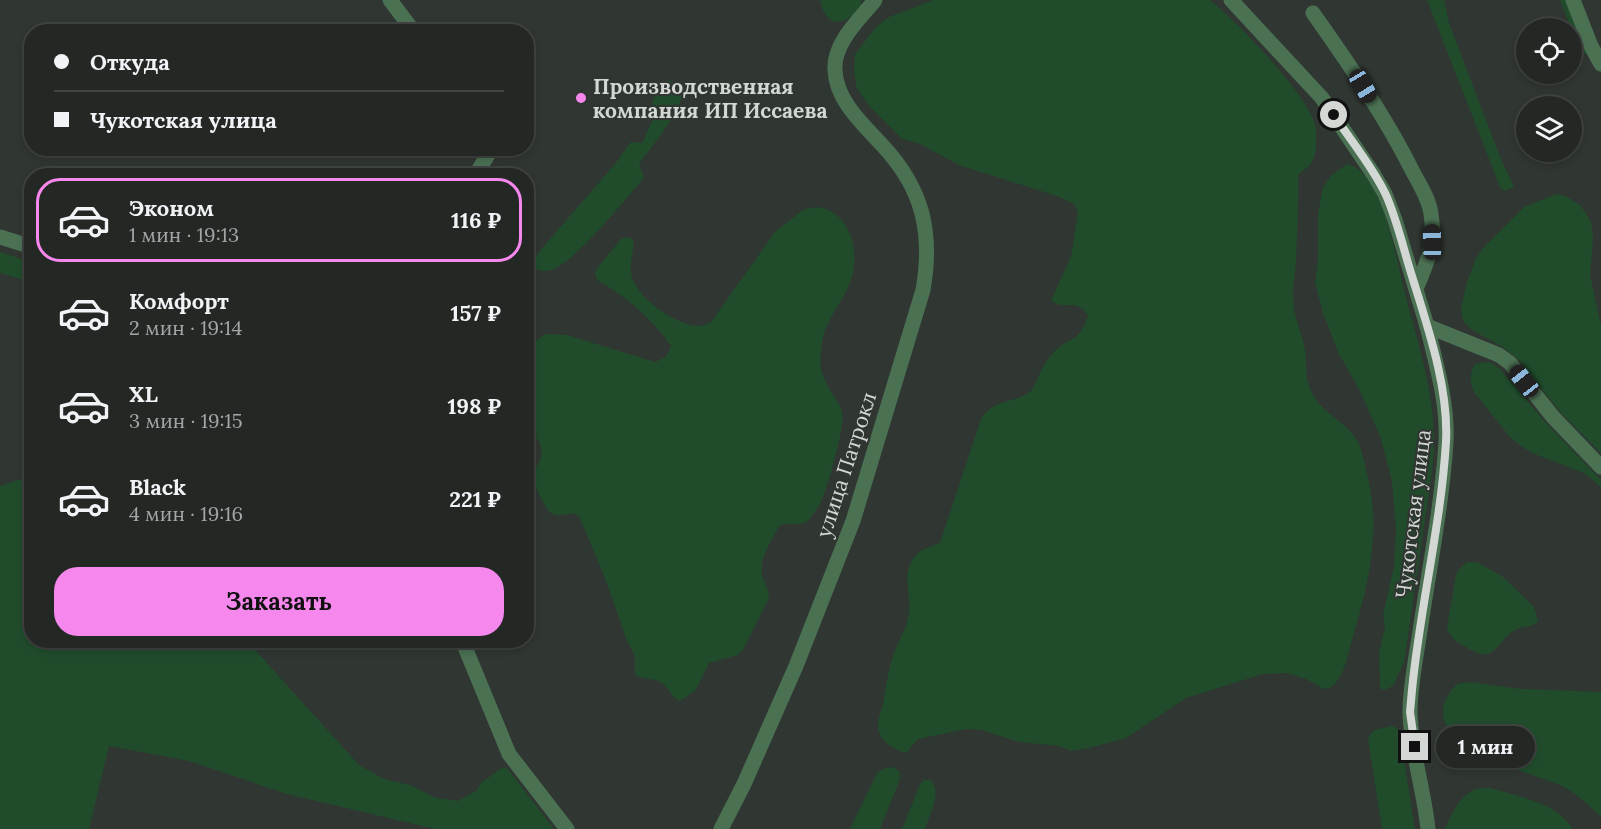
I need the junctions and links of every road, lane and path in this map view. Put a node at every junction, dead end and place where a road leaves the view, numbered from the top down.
1 (390, 0) edge
2 (875, 0) edge
3 (1231, 0) edge
4 (1573, 0) edge
5 (1313, 13) dead end
6 (408, 24) edge
7 (1601, 64) edge
8 (0, 237) edge
9 (24, 244) edge
10 (1416, 289) junction
11 (1427, 326) junction
12 (1601, 467) edge
13 (465, 648) edge
14 (567, 829) edge
15 (722, 829) edge
16 (1428, 829) edge

1 - 6 street
2 - 15 street, улица Патрокл
3 - 10 street, Чукотская улица
4 - 7 street
5 - 10 street
8 - 9 street
10 - 11 street, Чукотская улица
11 - 12 street
11 - 16 street, Чукотская улица
13 - 14 street

